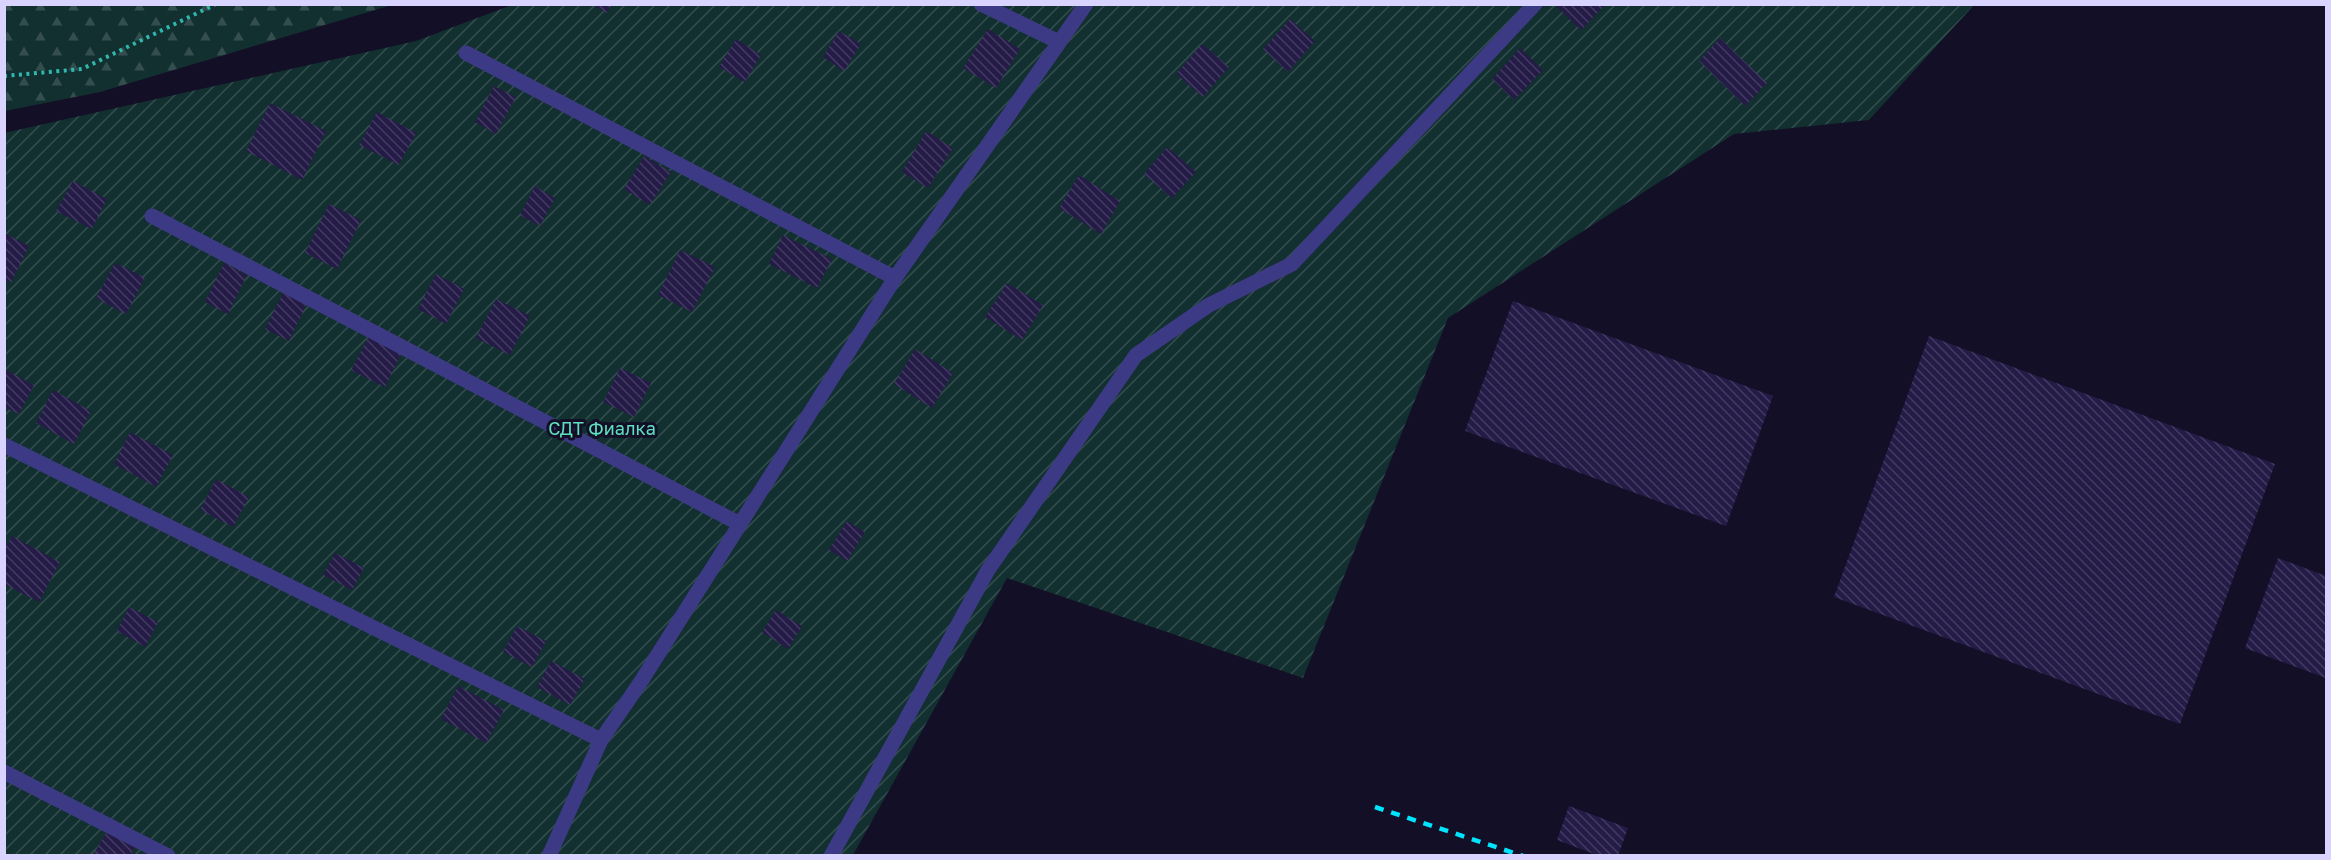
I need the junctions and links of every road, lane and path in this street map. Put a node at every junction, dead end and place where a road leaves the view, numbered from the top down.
1 (216, 4) edge
2 (981, 4) edge
3 (1086, 4) edge
4 (1536, 4) edge
5 (1059, 42) junction
6 (466, 53) dead end
7 (4, 76) edge
8 (152, 216) dead end
9 (895, 278) junction
10 (4, 445) edge
11 (740, 524) junction
12 (601, 740) junction
13 (4, 772) edge
14 (168, 855) edge
15 (549, 855) edge
16 (831, 855) edge

1 - 7 path
2 - 5 lane
3 - 5 lane
4 - 16 lane
5 - 9 lane
6 - 9 lane
8 - 11 lane
9 - 11 lane
10 - 12 lane
11 - 12 lane
12 - 15 lane
13 - 14 lane

